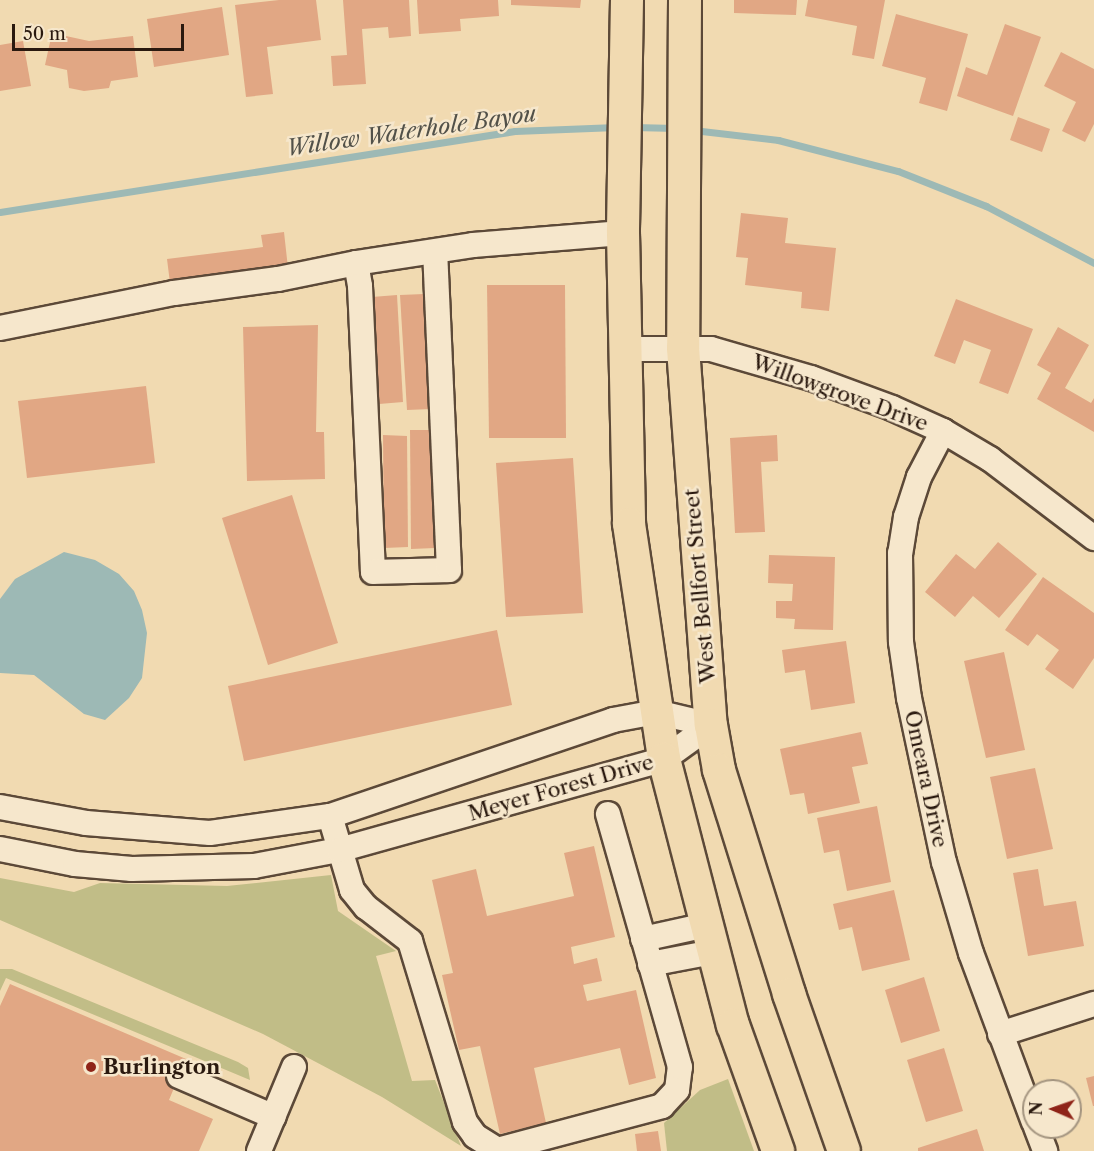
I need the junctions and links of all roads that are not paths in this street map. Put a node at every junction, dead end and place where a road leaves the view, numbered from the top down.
1 (627, 0) edge
2 (685, 0) edge
3 (623, 233) junction
4 (435, 252) junction
5 (356, 263) junction
6 (0, 328) edge
7 (683, 348) junction
8 (626, 349) junction
9 (943, 431) junction
10 (1094, 538) edge
11 (656, 712) junction
12 (711, 725) junction
13 (664, 759) junction
14 (0, 807) edge
15 (608, 814) dead end
16 (330, 816) junction
17 (0, 849) edge
18 (339, 850) junction
19 (709, 938) junction
20 (643, 939) junction
21 (650, 964) junction
22 (1094, 1004) edge
23 (1000, 1034) junction
24 (294, 1067) dead end
25 (179, 1076) dead end
26 (1022, 1091) edge
27 (274, 1117) junction
28 (259, 1151) edge
29 (778, 1151) edge
30 (844, 1151) edge

1 - 3 main road
2 - 7 main road, West Bellfort Street
3 - 4 street
3 - 8 main road
4 - 5 street
4 - 5 street
5 - 6 street
7 - 8 street, Willowgrove Drive
7 - 9 street, Willowgrove Drive
7 - 12 main road, West Bellfort Street
8 - 11 main road
9 - 10 street, Willowgrove Drive
9 - 23 street, Omeara Drive
11 - 12 street, Meyer Forest Drive
11 - 13 main road
11 - 16 street, Meyer Forest Drive
12 - 13 street, Meyer Forest Drive
12 - 30 main road, West Bellfort Street
13 - 18 street, Meyer Forest Drive
13 - 19 main road
14 - 16 street, Meyer Forest Drive
15 - 20 street
16 - 18 street
17 - 18 street, Meyer Forest Drive
18 - 21 street
19 - 20 street
19 - 21 street
19 - 29 main road
20 - 21 street
22 - 23 street
23 - 26 street, Omeara Drive
24 - 27 street
25 - 27 street
27 - 28 street

